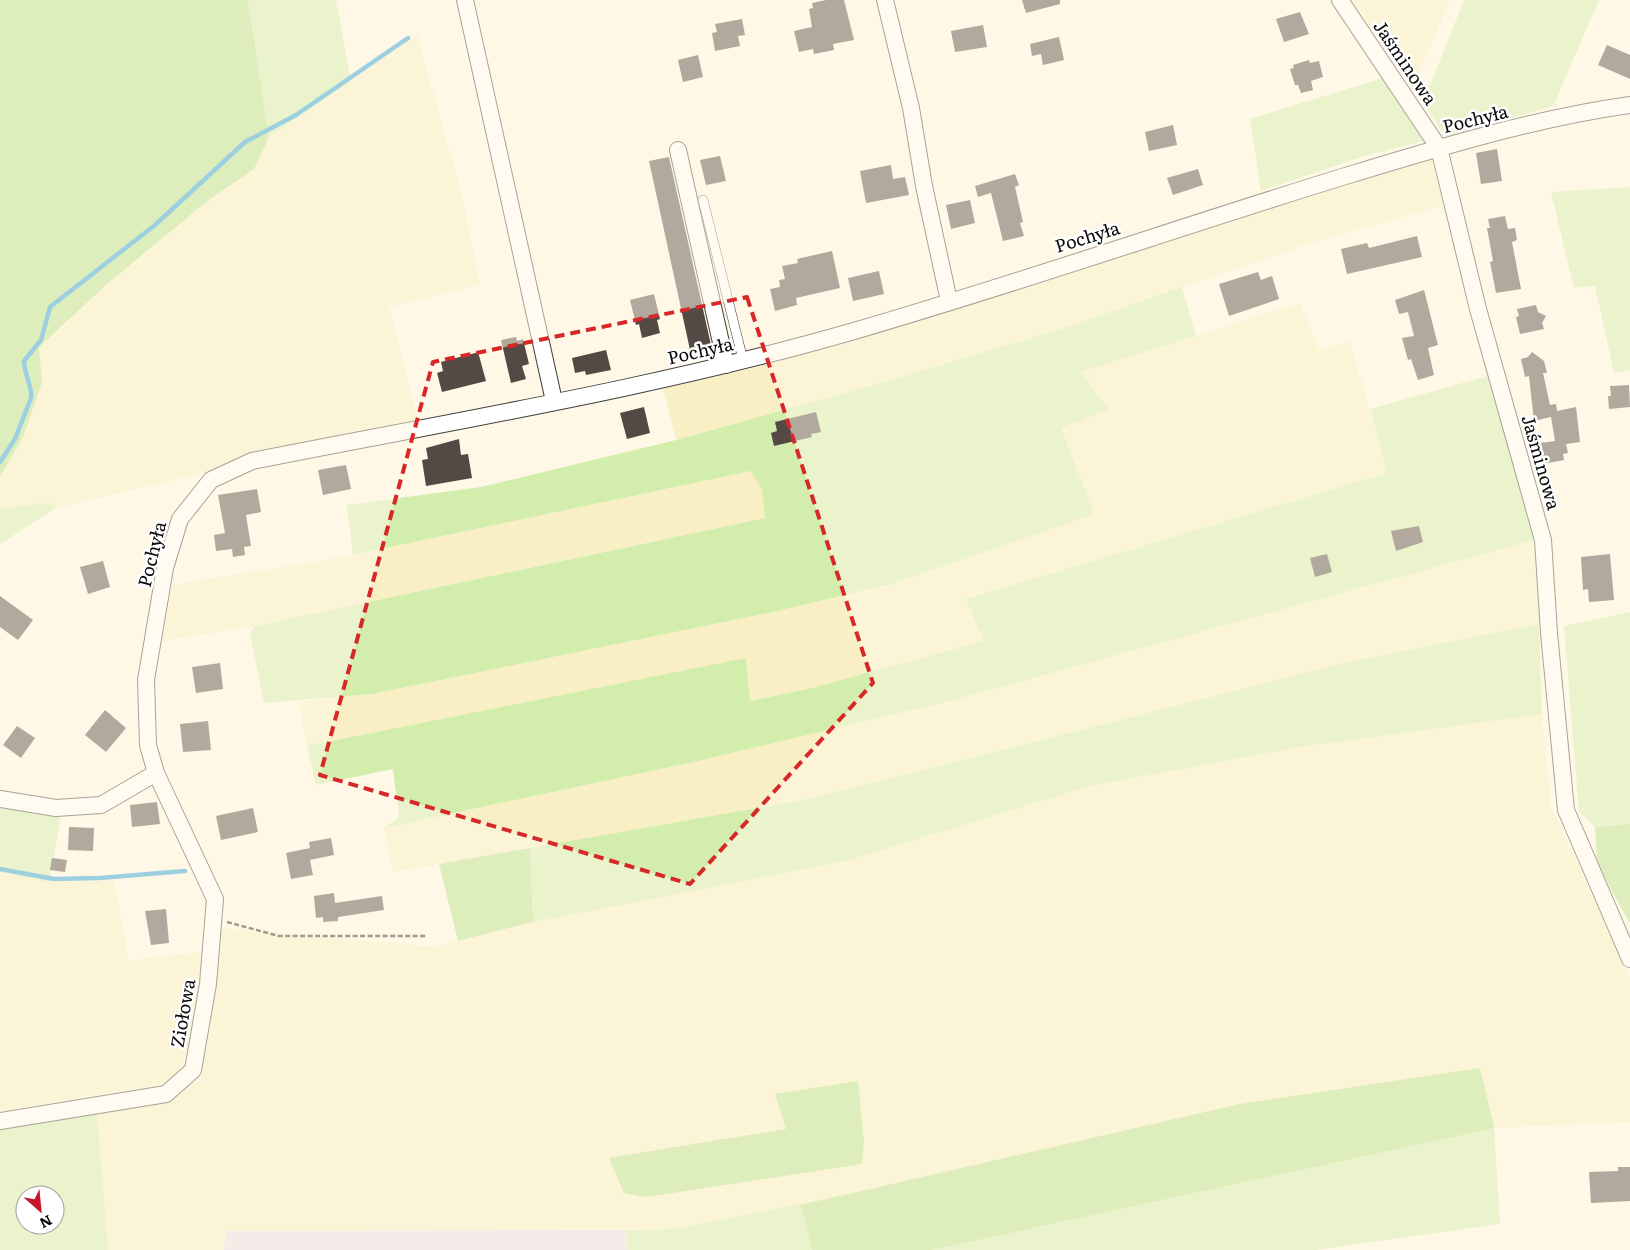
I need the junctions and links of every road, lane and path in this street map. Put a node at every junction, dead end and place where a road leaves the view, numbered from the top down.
1 (885, 0) edge
2 (1340, 0) edge
3 (465, 4) edge
4 (1630, 104) edge
5 (1439, 148) junction
6 (678, 150) dead end
7 (703, 200) dead end
8 (949, 301) junction
9 (744, 360) junction
10 (726, 365) junction
11 (554, 402) junction
12 (156, 772) junction
13 (0, 799) edge
14 (214, 919) junction
15 (427, 936) dead end
16 (1630, 959) edge
17 (0, 1121) edge

1 - 8 street
2 - 5 street, Jaśminowa
3 - 11 street
4 - 5 street, Pochyła
5 - 8 street, Pochyła
5 - 16 street, Jaśminowa
6 - 10 street
7 - 9 lane
8 - 9 street, Pochyła
9 - 10 street, Pochyła
10 - 11 street, Pochyła
11 - 12 street, Pochyła
12 - 13 street
12 - 14 street, Ziołowa
14 - 15 path
14 - 17 street, Ziołowa

